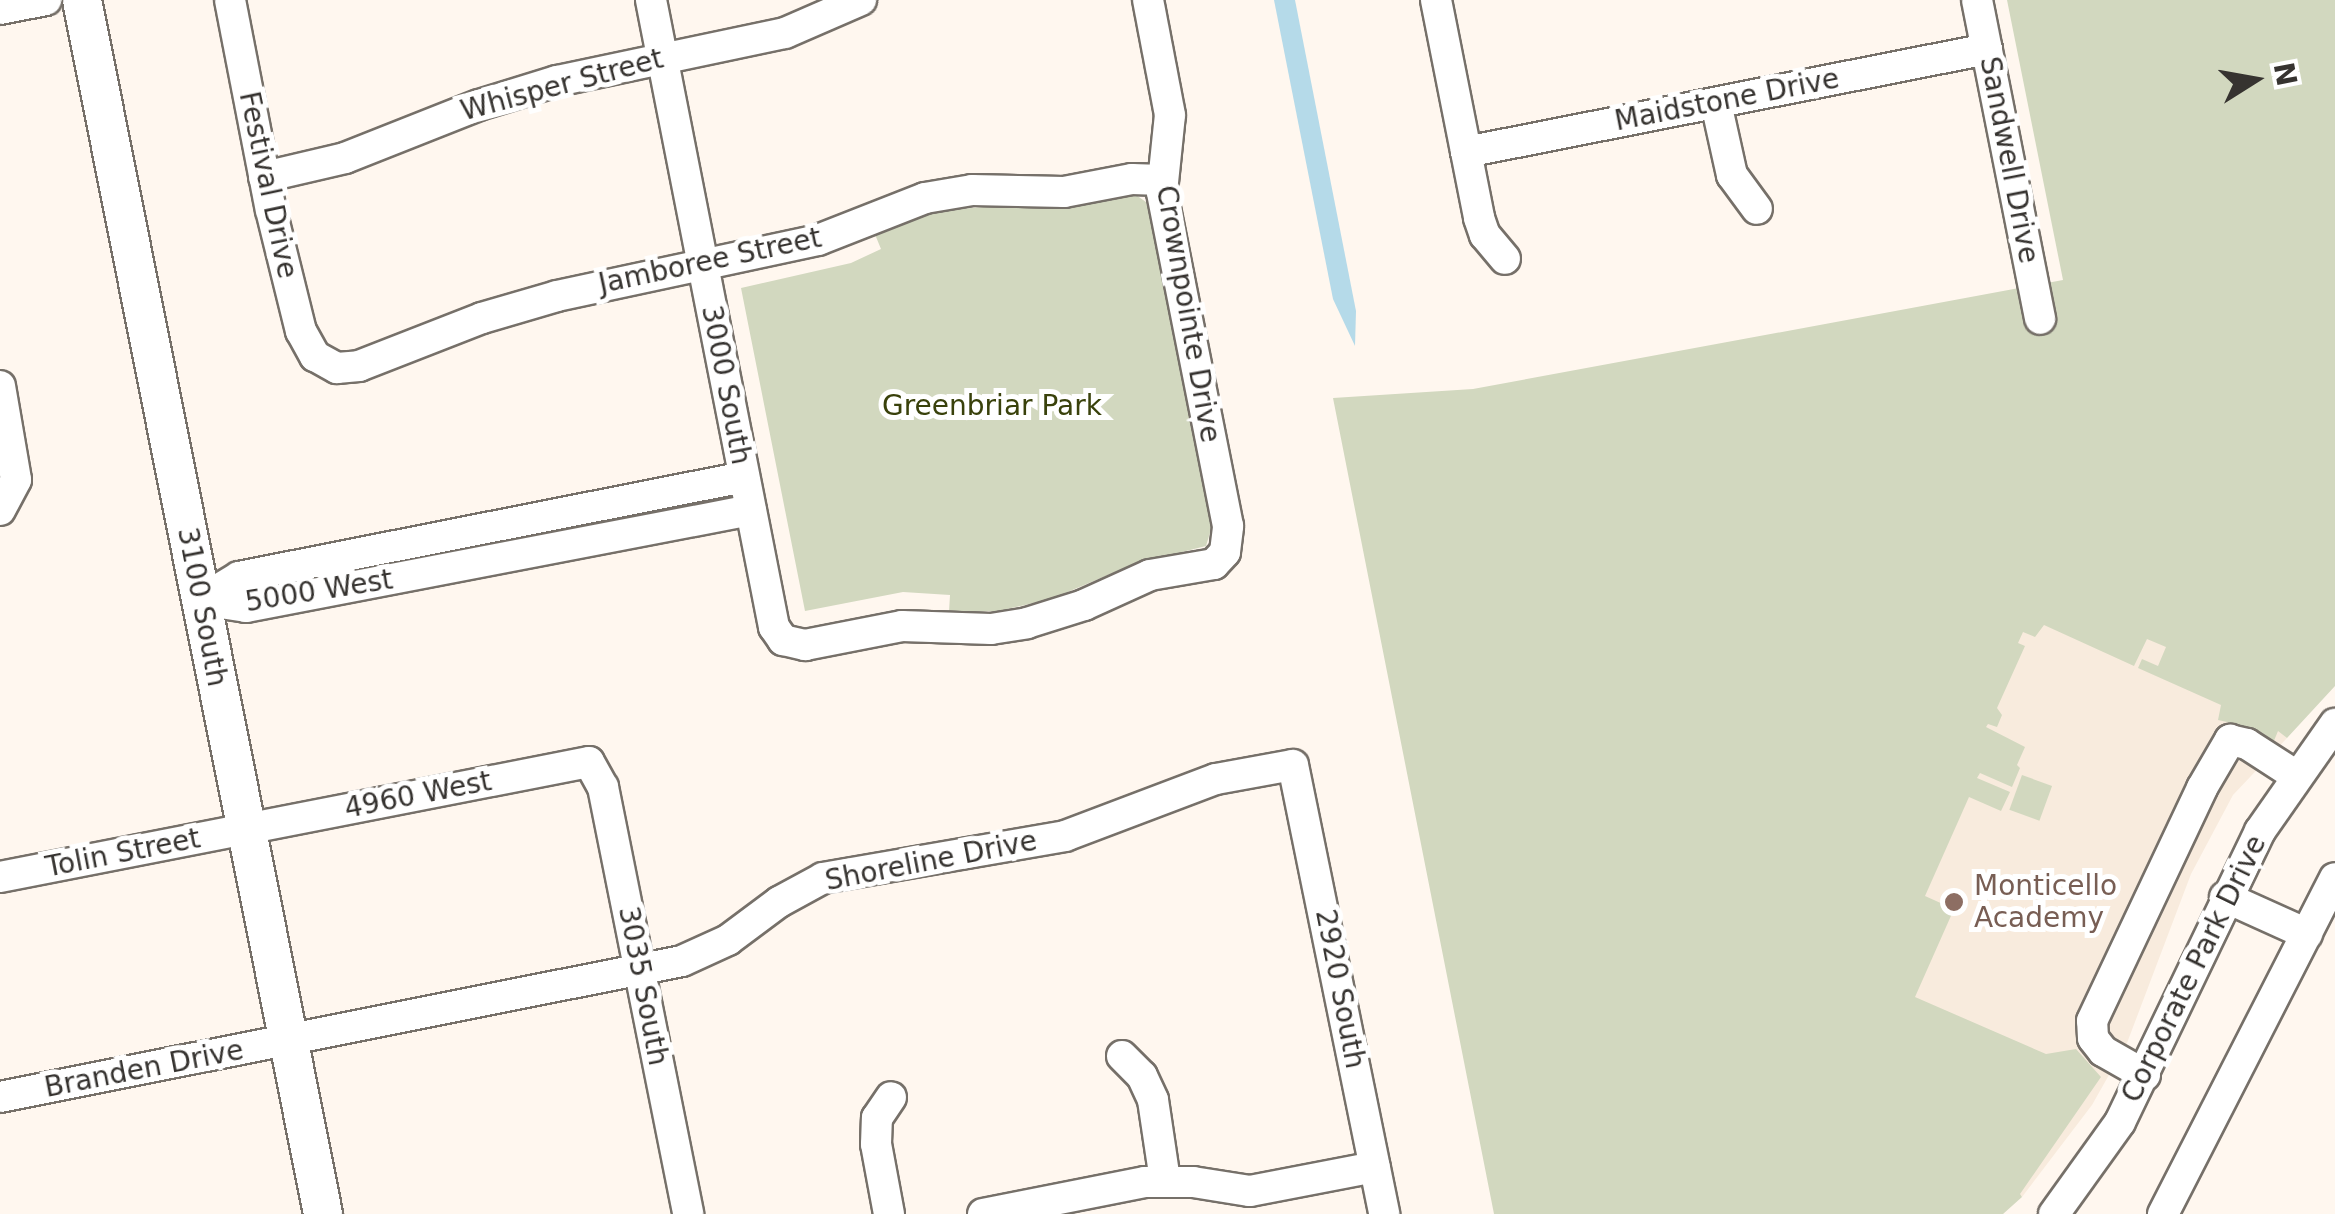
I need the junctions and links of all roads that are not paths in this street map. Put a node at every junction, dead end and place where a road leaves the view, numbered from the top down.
1 (46, 0) edge
2 (82, 0) edge
3 (230, 0) edge
4 (651, 0) edge
5 (861, 0) edge
6 (1148, 0) edge
7 (1436, 0) edge
8 (1977, 0) edge
9 (0, 9) edge
10 (1987, 49) junction
11 (662, 58) junction
12 (1716, 102) junction
13 (1466, 152) junction
14 (264, 177) junction
15 (1162, 180) junction
16 (1757, 209) dead end
17 (1505, 260) dead end
18 (702, 263) junction
19 (2040, 320) dead end
20 (324, 362) joint
21 (0, 386) edge
22 (744, 477) junction
23 (0, 510) edge
24 (750, 510) junction
25 (201, 600) junction
26 (791, 644) joint
27 (2335, 724) edge
28 (589, 762) joint
29 (1293, 766) joint
30 (2296, 775) junction
31 (246, 829) junction
32 (1, 872) edge
33 (2335, 878) edge
34 (2225, 897) junction
35 (2306, 934) junction
36 (640, 971) junction
37 (288, 1041) junction
38 (1122, 1056) dead end
39 (2145, 1075) junction
40 (891, 1097) dead end
41 (0, 1098) edge
42 (1375, 1168) junction
43 (1165, 1180) junction
44 (997, 1213) edge
45 (322, 1214) edge
46 (688, 1214) edge
47 (890, 1214) edge
48 (1384, 1214) edge
49 (2054, 1214) edge
50 (2162, 1214) edge

1 - 9 street
2 - 25 main road, 3100 South
3 - 14 street, Festival Drive
4 - 11 street, 3000 South
5 - 11 street, Whisper Street
6 - 15 street, Crownpointe Drive
7 - 13 street
8 - 10 street, Sandwell Drive
10 - 12 street, Maidstone Drive
10 - 19 street, Sandwell Drive
11 - 14 street, Whisper Street
11 - 18 street, 3000 South
12 - 13 street, Maidstone Drive
12 - 16 street
13 - 17 street
14 - 20 street, Festival Drive
15 - 18 street, Jamboree Street
15 - 26 street, Crownpointe Drive
18 - 20 street, Jamboree Street
18 - 22 street, 3000 South
21 - 23 street
22 - 24 street, 3000 South
22 - 25 street, 5000 West
24 - 25 street, 5000 West
24 - 26 street, 3000 South
25 - 31 main road, 3100 South
27 - 30 street, Corporate Park Drive
28 - 31 street, 4960 West
28 - 36 street, 3035 South
29 - 36 street, Shoreline Drive
29 - 42 street, 2920 South
30 - 34 street, Corporate Park Drive
30 - 39 street
31 - 32 street, Tolin Street
31 - 37 main road, 3100 South
33 - 35 street
34 - 35 street
34 - 39 street, Corporate Park Drive
35 - 50 street
36 - 37 street, Shoreline Drive
36 - 46 street, 3035 South
37 - 41 street, Branden Drive
37 - 45 main road, 3100 South
38 - 43 street
39 - 49 street, Corporate Park Drive
40 - 47 street
42 - 43 street
42 - 48 street, 2920 South
43 - 44 street

